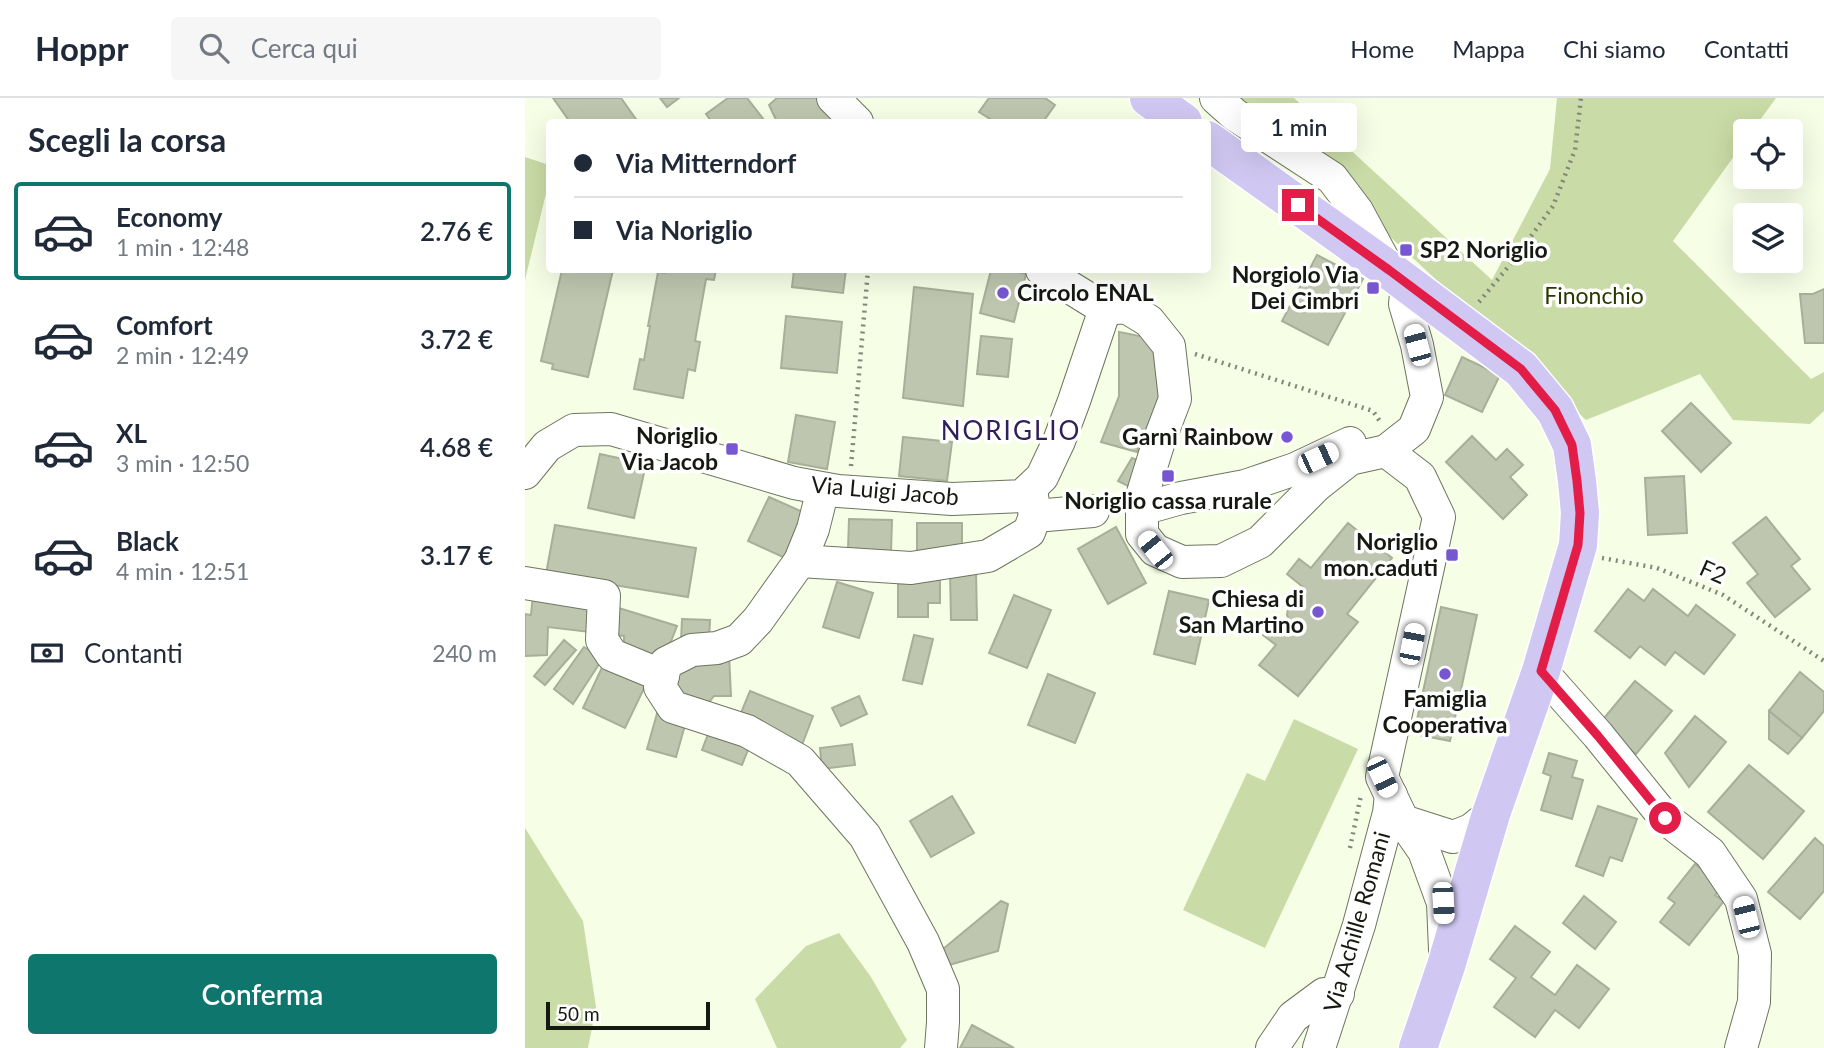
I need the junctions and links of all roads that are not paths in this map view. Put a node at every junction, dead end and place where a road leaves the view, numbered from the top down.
1 (833, 98) edge
2 (1149, 98) edge
3 (1216, 98) edge
4 (854, 119) edge
5 (1179, 119) edge
6 (1211, 143) edge
7 (1047, 273) edge
8 (1398, 277) junction
9 (1105, 309) junction
10 (1387, 441) junction
11 (525, 473) edge
12 (836, 490) junction
13 (1033, 502) junction
14 (1142, 509) junction
15 (1093, 511) dead end
16 (800, 561) junction
17 (525, 583) edge
18 (1541, 671) junction
19 (663, 676) junction
20 (1397, 808) junction
21 (1466, 845) junction
22 (1424, 851) junction
23 (1446, 966) junction
24 (1338, 994) junction
25 (941, 1048) edge
26 (1272, 1048) edge
27 (1319, 1048) edge
28 (1418, 1048) edge
29 (1741, 1048) edge

1 - 4 street
2 - 5 main road
3 - 8 street
6 - 8 main road
7 - 9 street
8 - 10 street
8 - 18 main road
9 - 13 street
9 - 14 street
10 - 14 street
10 - 14 street
10 - 20 street
11 - 12 street, Via Luigi Jacob
12 - 13 street, Via Luigi Jacob
12 - 16 street
13 - 15 street, Via Luigi Jacob
13 - 16 street
16 - 19 street
17 - 19 street
18 - 21 main road
18 - 29 street
19 - 25 street
20 - 21 street
20 - 22 street
20 - 24 street, Via Achille Romani
21 - 22 street
21 - 23 main road
22 - 23 street
23 - 28 main road
24 - 26 street
24 - 27 street, Via Achille Romani

